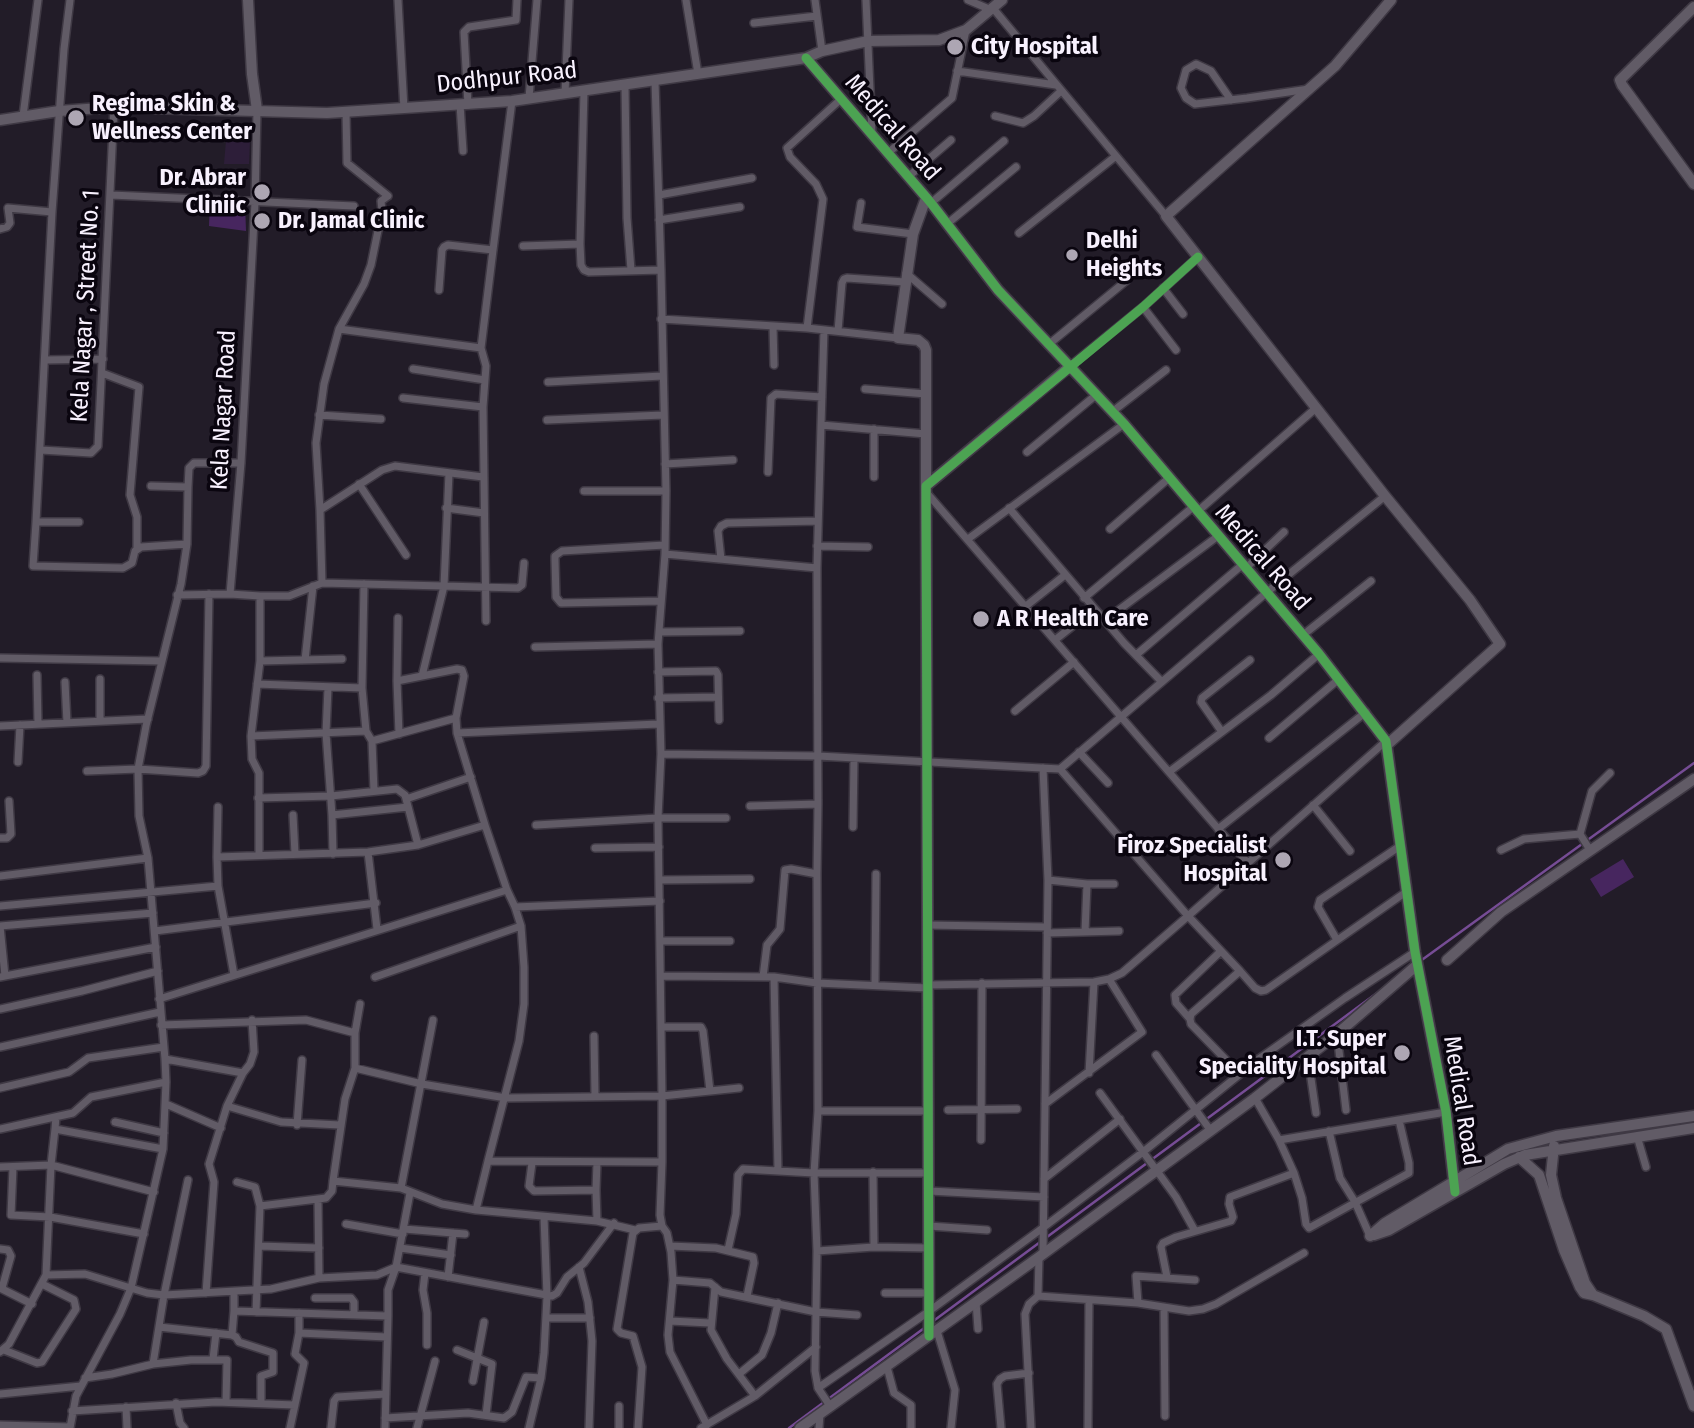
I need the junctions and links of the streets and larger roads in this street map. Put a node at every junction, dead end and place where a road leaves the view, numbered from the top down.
1 (38, 0) edge
2 (70, 0) edge
3 (248, 0) edge
4 (398, 0) edge
5 (517, 0) edge
6 (537, 0) edge
7 (569, 0) edge
8 (686, 0) edge
9 (815, 0) edge
10 (866, 0) edge
11 (968, 0) edge
12 (1391, 0) edge
13 (996, 4) edge
14 (1694, 7) edge
15 (817, 16) junction
16 (754, 23) dead end
17 (967, 30) junction
18 (868, 41) junction
19 (822, 51) junction
20 (806, 58) junction
21 (957, 71) junction
22 (698, 74) junction
23 (655, 81) junction
24 (625, 86) junction
25 (1059, 88) junction
26 (1310, 89) junction
27 (584, 91) junction
28 (565, 94) junction
29 (529, 98) junction
30 (841, 99) junction
31 (1231, 100) junction
32 (512, 101) junction
33 (464, 104) junction
34 (114, 107) junction
35 (404, 109) junction
36 (257, 110) junction
37 (59, 111) junction
38 (346, 112) junction
39 (23, 116) junction
40 (995, 116) dead end
41 (0, 120) edge
42 (872, 135) junction
43 (951, 140) dead end
44 (1004, 141) dead end
45 (463, 151) dead end
46 (888, 153) junction
47 (1116, 156) junction
48 (1016, 167) dead end
49 (908, 177) junction
50 (752, 178) dead end
51 (1694, 184) edge
52 (111, 195) junction
53 (659, 195) junction
54 (929, 201) junction
55 (255, 202) junction
56 (861, 204) dead end
57 (354, 206) dead end
58 (740, 207) dead end
59 (52, 212) junction
60 (1166, 216) junction
61 (659, 220) junction
62 (947, 224) junction
63 (0, 229) edge
64 (1019, 233) dead end
65 (913, 234) junction
66 (580, 244) junction
67 (523, 246) dead end
68 (493, 250) junction
69 (1198, 257) junction
70 (631, 270) junction
71 (661, 270) junction
72 (906, 278) junction
73 (1126, 281) dead end
74 (1163, 288) junction
75 (439, 289) dead end
76 (942, 303) dead end
77 (1143, 307) junction
78 (1183, 314) dead end
79 (661, 319) junction
80 (773, 326) junction
81 (807, 328) junction
82 (339, 329) junction
83 (824, 330) junction
84 (838, 331) junction
85 (898, 338) junction
86 (1048, 345) junction
87 (481, 348) junction
88 (1176, 349) dead end
89 (103, 359) junction
90 (45, 360) junction
91 (775, 365) dead end
92 (1069, 367) junction
93 (413, 369) dead end
94 (1166, 370) dead end
95 (102, 373) junction
96 (662, 376) junction
97 (485, 380) junction
98 (548, 382) dead end
99 (865, 389) dead end
100 (926, 394) junction
101 (1096, 395) junction
102 (822, 397) junction
103 (403, 398) dead end
104 (483, 407) junction
105 (1316, 408) junction
106 (1112, 412) junction
107 (318, 415) junction
108 (663, 415) junction
109 (380, 419) dead end
110 (547, 420) dead end
111 (1124, 424) junction
112 (821, 425) junction
113 (874, 429) junction
114 (926, 434) junction
115 (41, 450) junction
116 (1027, 452) dead end
117 (733, 460) dead end
118 (241, 463) junction
119 (665, 464) junction
120 (768, 472) dead end
121 (449, 474) junction
122 (484, 477) junction
123 (874, 477) dead end
124 (1169, 478) junction
125 (359, 484) junction
126 (152, 486) dead end
127 (188, 486) junction
128 (926, 489) junction
129 (584, 491) dead end
130 (666, 491) junction
131 (1385, 496) junction
132 (446, 508) junction
133 (1009, 508) junction
134 (1195, 509) junction
135 (320, 510) junction
136 (484, 513) junction
137 (818, 521) junction
138 (36, 522) junction
139 (79, 522) dead end
140 (1110, 529) dead end
141 (1284, 532) dead end
142 (1218, 536) junction
143 (968, 539) junction
144 (187, 544) junction
145 (664, 545) junction
146 (817, 546) junction
147 (868, 547) dead end
148 (137, 549) junction
149 (665, 554) junction
150 (405, 555) dead end
151 (721, 559) junction
152 (524, 562) dead end
153 (1244, 567) junction
154 (817, 568) junction
155 (1065, 575) junction
156 (1371, 581) dead end
157 (322, 583) junction
158 (364, 584) junction
159 (313, 586) junction
160 (444, 586) junction
161 (486, 587) junction
162 (1266, 593) junction
163 (177, 594) junction
164 (209, 594) junction
165 (230, 594) junction
166 (260, 596) junction
167 (1084, 598) junction
168 (661, 601) junction
169 (1026, 606) junction
170 (1094, 609) junction
171 (398, 618) dead end
172 (486, 621) dead end
173 (1104, 621) junction
174 (740, 631) dead end
175 (659, 632) junction
176 (1303, 635) junction
177 (1055, 640) junction
178 (658, 644) junction
179 (535, 647) dead end
180 (1319, 654) junction
181 (1136, 655) junction
182 (0, 658) edge
183 (342, 659) dead end
184 (305, 660) junction
185 (1250, 660) dead end
186 (161, 661) junction
187 (260, 661) junction
188 (1074, 663) junction
189 (658, 672) junction
190 (37, 675) dead end
191 (422, 676) junction
192 (100, 679) dead end
193 (1339, 679) junction
194 (397, 681) junction
195 (65, 682) dead end
196 (1162, 682) junction
197 (257, 684) junction
198 (328, 688) junction
199 (362, 688) junction
200 (718, 697) junction
201 (658, 698) junction
202 (1015, 711) dead end
203 (1366, 712) junction
204 (1121, 716) junction
205 (456, 718) junction
206 (148, 719) junction
207 (719, 720) dead end
208 (100, 721) junction
209 (67, 723) junction
210 (38, 724) junction
211 (658, 724) junction
212 (20, 725) junction
213 (0, 726) edge
214 (366, 731) junction
215 (1222, 732) junction
216 (326, 733) junction
217 (457, 733) junction
218 (399, 734) junction
219 (251, 736) junction
220 (1269, 738) dead end
221 (372, 741) junction
222 (1387, 743) junction
223 (1079, 752) junction
224 (660, 754) junction
225 (818, 756) junction
226 (854, 758) junction
227 (18, 762) dead end
228 (927, 763) junction
229 (1043, 768) junction
230 (138, 769) junction
231 (1060, 769) junction
232 (87, 771) dead end
233 (1168, 772) junction
234 (1610, 773) dead end
235 (471, 777) junction
236 (1694, 779) edge
237 (1108, 783) dead end
238 (374, 791) junction
239 (331, 796) junction
240 (258, 798) junction
241 (9, 801) dead end
242 (407, 803) junction
243 (818, 804) junction
244 (1312, 804) junction
245 (750, 806) dead end
246 (218, 807) dead end
247 (293, 815) dead end
248 (332, 815) junction
249 (658, 818) junction
250 (726, 818) dead end
251 (485, 825) junction
252 (536, 825) dead end
253 (853, 827) dead end
254 (1218, 829) junction
255 (1580, 834) junction
256 (0, 838) edge
257 (418, 845) junction
258 (1400, 846) junction
259 (659, 847) junction
260 (595, 848) dead end
261 (1501, 850) dead end
262 (1590, 850) junction
263 (1350, 851) dead end
264 (368, 852) junction
265 (295, 854) junction
266 (333, 854) junction
267 (259, 855) junction
268 (217, 857) junction
269 (148, 858) junction
270 (1247, 862) junction
271 (817, 874) junction
272 (876, 874) dead end
273 (0, 876) edge
274 (750, 879) dead end
275 (660, 880) junction
276 (1048, 880) junction
277 (1087, 884) junction
278 (1114, 884) dead end
279 (218, 886) junction
280 (507, 890) junction
281 (1406, 892) junction
282 (151, 893) junction
283 (89, 899) junction
284 (660, 901) junction
285 (376, 903) junction
286 (0, 906) edge
287 (515, 907) junction
288 (153, 913) junction
289 (1188, 916) junction
290 (90, 917) junction
291 (226, 922) junction
292 (928, 925) junction
293 (0, 926) edge
294 (521, 926) junction
295 (377, 929) junction
296 (1047, 930) junction
297 (155, 931) junction
298 (1119, 931) dead end
299 (1085, 932) junction
300 (1337, 940) junction
301 (730, 941) dead end
302 (661, 942) junction
303 (156, 947) junction
304 (1221, 951) junction
305 (1415, 952) junction
306 (1447, 960) dead end
307 (1417, 965) junction
308 (158, 971) junction
309 (1240, 971) junction
310 (234, 975) junction
311 (661, 976) junction
312 (2, 977) edge
313 (375, 977) dead end
314 (763, 977) junction
315 (774, 977) junction
316 (1109, 979) junction
317 (1046, 981) junction
318 (1094, 982) junction
319 (817, 983) junction
320 (982, 983) junction
321 (875, 984) junction
322 (928, 986) junction
323 (159, 999) junction
324 (360, 1004) dead end
325 (0, 1009) edge
326 (160, 1012) junction
327 (1189, 1019) junction
328 (252, 1020) junction
329 (433, 1020) dead end
330 (161, 1025) junction
331 (662, 1027) junction
332 (355, 1033) junction
333 (1337, 1034) junction
334 (594, 1036) dead end
335 (0, 1047) edge
336 (164, 1047) junction
337 (1156, 1055) dead end
338 (1308, 1058) junction
339 (165, 1059) junction
340 (302, 1060) dead end
341 (1231, 1065) dead end
342 (355, 1068) junction
343 (243, 1073) junction
344 (1089, 1073) junction
345 (166, 1082) junction
346 (422, 1084) junction
347 (0, 1088) edge
348 (739, 1088) dead end
349 (710, 1091) junction
350 (1100, 1093) dead end
351 (595, 1096) junction
352 (662, 1096) junction
353 (506, 1098) junction
354 (1255, 1098) junction
355 (166, 1104) junction
356 (1045, 1104) junction
357 (227, 1106) junction
358 (981, 1109) junction
359 (1017, 1109) dead end
360 (948, 1110) dead end
361 (1346, 1110) dead end
362 (818, 1111) junction
363 (928, 1111) junction
364 (1197, 1112) junction
365 (1446, 1112) junction
366 (1316, 1113) dead end
367 (1694, 1116) edge
368 (56, 1117) junction
369 (1120, 1119) junction
370 (1399, 1120) junction
371 (115, 1122) dead end
372 (297, 1125) junction
373 (340, 1125) junction
374 (1208, 1126) junction
375 (220, 1128) junction
376 (1694, 1128) edge
377 (0, 1129) edge
378 (55, 1129) junction
379 (1329, 1131) junction
380 (164, 1133) junction
381 (1556, 1136) junction
382 (1637, 1136) junction
383 (981, 1140) dead end
384 (1279, 1140) junction
385 (163, 1149) junction
386 (1554, 1149) junction
387 (1143, 1152) junction
388 (1519, 1157) junction
389 (488, 1161) junction
390 (597, 1162) junction
391 (662, 1162) junction
392 (531, 1163) junction
393 (51, 1165) junction
394 (0, 1167) edge
395 (13, 1167) junction
396 (1646, 1167) dead end
397 (778, 1171) junction
398 (1157, 1171) junction
399 (873, 1172) junction
400 (814, 1173) junction
401 (929, 1173) junction
402 (1294, 1173) junction
403 (1044, 1179) junction
404 (188, 1180) dead end
405 (333, 1181) junction
406 (237, 1182) dead end
407 (1454, 1187) junction
408 (401, 1188) junction
409 (596, 1190) junction
410 (929, 1191) junction
411 (154, 1192) junction
412 (410, 1193) junction
413 (1044, 1197) junction
414 (318, 1200) junction
415 (1355, 1202) junction
416 (260, 1206) junction
417 (476, 1210) junction
418 (50, 1217) junction
419 (544, 1217) junction
420 (597, 1221) junction
421 (614, 1223) junction
422 (346, 1224) dead end
423 (662, 1226) junction
424 (929, 1226) junction
425 (635, 1230) junction
426 (987, 1230) dead end
427 (404, 1231) junction
428 (1195, 1231) junction
429 (453, 1233) junction
430 (144, 1234) junction
431 (465, 1234) dead end
432 (1044, 1234) junction
433 (1370, 1236) joint
434 (260, 1246) junction
435 (670, 1246) junction
436 (874, 1247) junction
437 (319, 1248) junction
438 (400, 1248) junction
439 (929, 1248) junction
440 (0, 1249) edge
441 (728, 1250) junction
442 (817, 1251) junction
443 (1304, 1253) dead end
444 (451, 1255) junction
445 (1041, 1256) junction
446 (396, 1267) junction
447 (579, 1267) junction
448 (425, 1273) junction
449 (46, 1275) junction
450 (448, 1277) junction
451 (1167, 1277) junction
452 (319, 1278) junction
453 (673, 1280) junction
454 (1195, 1280) dead end
455 (42, 1284) junction
456 (715, 1287) junction
457 (1, 1288) edge
458 (131, 1288) junction
459 (257, 1290) junction
460 (234, 1292) junction
461 (206, 1293) junction
462 (885, 1293) dead end
463 (929, 1293) junction
464 (164, 1295) junction
465 (1594, 1295) junction
466 (547, 1296) junction
467 (747, 1296) junction
468 (1038, 1296) junction
469 (315, 1298) dead end
470 (1089, 1300) junction
471 (976, 1302) junction
472 (778, 1303) junction
473 (1138, 1303) junction
474 (32, 1304) junction
475 (1164, 1307) junction
476 (234, 1311) junction
477 (256, 1312) junction
478 (816, 1312) junction
479 (299, 1313) junction
480 (354, 1315) junction
481 (856, 1315) dead end
482 (388, 1316) junction
483 (546, 1318) junction
484 (590, 1318) junction
485 (670, 1321) junction
486 (484, 1322) dead end
487 (710, 1323) junction
488 (930, 1324) junction
489 (159, 1327) junction
490 (978, 1329) dead end
491 (216, 1333) junction
492 (299, 1333) junction
493 (232, 1335) junction
494 (387, 1337) junction
495 (427, 1345) dead end
496 (816, 1347) junction
497 (457, 1350) dead end
498 (2, 1351) edge
499 (477, 1358) junction
500 (213, 1359) junction
501 (435, 1361) dead end
502 (153, 1364) junction
503 (887, 1367) junction
504 (1029, 1373) junction
505 (739, 1374) junction
506 (541, 1378) junction
507 (473, 1381) dead end
508 (83, 1382) junction
509 (820, 1391) junction
510 (0, 1394) edge
511 (386, 1394) junction
512 (755, 1396) junction
513 (226, 1402) junction
514 (176, 1403) junction
515 (261, 1403) junction
516 (829, 1404) junction
517 (295, 1405) junction
518 (619, 1406) dead end
519 (1694, 1406) edge
520 (126, 1407) junction
521 (72, 1411) junction
522 (820, 1414) junction
523 (420, 1415) junction
524 (486, 1415) junction
525 (1165, 1416) dead end
526 (385, 1418) junction
527 (0, 1425) edge
528 (20, 1427) edge
529 (704, 1427) edge
530 (70, 1428) edge
531 (127, 1428) edge
532 (184, 1428) edge
533 (290, 1428) edge
534 (331, 1428) edge
535 (385, 1428) edge
536 (417, 1428) edge
537 (529, 1428) edge
538 (589, 1428) edge
539 (619, 1428) edge
540 (638, 1428) edge
541 (800, 1428) edge
542 (820, 1428) edge
543 (911, 1428) edge
544 (951, 1428) edge
545 (1001, 1428) edge
546 (1031, 1428) edge
547 (1088, 1428) edge

1 - 39 street
2 - 37 street
3 - 36 street
4 - 35 street
5 - 33 street
6 - 29 street
7 - 28 street
8 - 22 street
9 - 15 street
10 - 18 street
11 - 13 street
12 - 26 street
13 - 17 street, Dodhpur Road
13 - 25 street
14 - 51 street
15 - 16 street
15 - 19 street
17 - 18 street, Dodhpur Road
17 - 21 street
18 - 19 street, Dodhpur Road
18 - 42 street
19 - 20 street, Dodhpur Road
20 - 22 street, Dodhpur Road
20 - 30 street, Medical Road
21 - 25 street
21 - 46 street
22 - 23 street, Dodhpur Road
23 - 24 street, Dodhpur Road
23 - 53 street
24 - 27 street, Dodhpur Road
24 - 70 street
25 - 40 street
25 - 47 street
26 - 31 street
26 - 60 street
27 - 28 street, Dodhpur Road
27 - 66 street
28 - 29 street, Dodhpur Road
29 - 32 street, Dodhpur Road
30 - 42 street, Medical Road
30 - 81 street
31 - 31 street
32 - 33 street, Dodhpur Road
32 - 68 street
33 - 35 street, Dodhpur Road
33 - 45 street
34 - 36 street, Dodhpur Road
34 - 37 street, Dodhpur Road
34 - 52 street, Kela Nagar , Street No. 1
35 - 38 street, Dodhpur Road
36 - 38 street, Dodhpur Road
36 - 55 street, Kela Nagar Road
37 - 39 street, Dodhpur Road
37 - 59 street
38 - 82 street
39 - 41 street, Dodhpur Road
42 - 46 street, Medical Road
43 - 49 street
44 - 54 street
46 - 49 street, Medical Road
47 - 60 street
47 - 64 street
48 - 62 street
49 - 54 street, Medical Road
50 - 53 street
52 - 55 street
52 - 89 street, Kela Nagar , Street No. 1
53 - 61 street
54 - 62 street, Medical Road
54 - 65 street
55 - 57 street
55 - 118 street, Kela Nagar Road
56 - 65 street
58 - 61 street
59 - 63 street
59 - 90 street
60 - 69 street
61 - 71 street
62 - 86 street, Medical Road
65 - 72 street
66 - 67 street
66 - 70 street
68 - 75 street
68 - 87 street
69 - 74 street
69 - 105 street
70 - 71 street
71 - 79 street
72 - 76 street
72 - 84 street
72 - 85 street
73 - 86 street
74 - 77 street
74 - 78 street
77 - 88 street
77 - 92 street
79 - 80 street
79 - 96 street
80 - 81 street
80 - 91 street
81 - 83 street
82 - 87 street
82 - 107 street
83 - 84 street
83 - 102 street
84 - 85 street
85 - 100 street
86 - 92 street, Medical Road
87 - 97 street
89 - 90 street
89 - 95 street, Kela Nagar , Street No. 1
90 - 115 street
92 - 101 street, Medical Road
92 - 128 street
93 - 97 street
94 - 106 street
95 - 115 street, Kela Nagar , Street No. 1
95 - 148 street
96 - 98 street
96 - 108 street
97 - 104 street
99 - 100 street
100 - 114 street
101 - 106 street, Medical Road
101 - 116 street
102 - 112 street
102 - 120 street
103 - 104 street
104 - 122 street
105 - 131 street
105 - 134 street
106 - 111 street, Medical Road
107 - 109 street
107 - 135 street
108 - 110 street
108 - 119 street
111 - 124 street, Medical Road
111 - 133 street
112 - 113 street
112 - 137 street
113 - 114 street
113 - 123 street
114 - 128 street
115 - 138 street
117 - 119 street
118 - 127 street
118 - 165 street, Kela Nagar Road
119 - 130 street
121 - 122 street
121 - 125 street
121 - 132 street
122 - 136 street
124 - 134 street, Medical Road
124 - 140 street
125 - 135 street
125 - 150 street
126 - 127 street
127 - 144 street
128 - 143 street
128 - 228 street
129 - 130 street
130 - 145 street
131 - 162 street
131 - 222 street
132 - 136 street
132 - 160 street
133 - 143 street
133 - 155 street
134 - 142 street, Medical Road
134 - 167 street
135 - 157 street
136 - 161 street
137 - 146 street
137 - 151 street
138 - 139 street
138 - 148 street
141 - 153 street
142 - 153 street, Medical Road
142 - 173 street
143 - 169 street
144 - 148 street
144 - 163 street
145 - 149 street
145 - 168 street
146 - 147 street
146 - 154 street
149 - 151 street
149 - 168 street
151 - 154 street
152 - 161 street
153 - 162 street, Medical Road
153 - 181 street
154 - 225 street
155 - 167 street
155 - 169 street
156 - 176 street
157 - 158 street
157 - 159 street
158 - 160 street
158 - 199 street
159 - 166 street
159 - 184 street
160 - 161 street
160 - 191 street
161 - 172 street
162 - 176 street, Medical Road
162 - 196 street
163 - 164 street
163 - 186 street
164 - 165 street
164 - 230 street
165 - 166 street
166 - 187 street
167 - 170 street
168 - 175 street
169 - 177 street
170 - 173 street
170 - 177 street
171 - 194 street
173 - 181 street
174 - 175 street
175 - 178 street
176 - 180 street, Medical Road
177 - 188 street
178 - 179 street
178 - 189 street
180 - 193 street, Medical Road
180 - 215 street
181 - 196 street
182 - 186 street
183 - 184 street
184 - 187 street
185 - 215 street
186 - 206 street
187 - 197 street
188 - 202 street
188 - 204 street
189 - 200 street
189 - 201 street
190 - 210 street
191 - 194 street
191 - 205 street
192 - 208 street
193 - 203 street, Medical Road
193 - 220 street
194 - 218 street
195 - 209 street
196 - 204 street
197 - 198 street
197 - 219 street
198 - 199 street
198 - 216 street
199 - 214 street
200 - 201 street
200 - 207 street
201 - 211 street
203 - 222 street, Medical Road
203 - 254 street
204 - 223 street
204 - 233 street
205 - 217 street
205 - 218 street
206 - 208 street
206 - 230 street
208 - 209 street
209 - 210 street
210 - 212 street
211 - 217 street
211 - 224 street
212 - 213 street
212 - 227 street
214 - 216 street
214 - 221 street
215 - 233 street
216 - 219 street
216 - 239 street
217 - 235 street
218 - 221 street
219 - 240 street
221 - 238 street
222 - 244 street
222 - 258 street, Medical Road
223 - 231 street
223 - 237 street
224 - 225 street
224 - 249 street
225 - 226 street
225 - 243 street
226 - 228 street
226 - 253 street
228 - 229 street
228 - 292 street
229 - 231 street
229 - 276 street
230 - 232 street
230 - 269 street
231 - 289 street
233 - 254 street
234 - 255 street
235 - 242 street
235 - 251 street
236 - 262 street
238 - 239 street
238 - 242 street
239 - 240 street
239 - 248 street
240 - 267 street
241 - 256 street
242 - 248 street
242 - 257 street
243 - 245 street
243 - 271 street
244 - 263 street
244 - 270 street
246 - 268 street
247 - 265 street
248 - 266 street
249 - 250 street
249 - 252 street
249 - 259 street
251 - 257 street
251 - 280 street
254 - 270 street
255 - 261 street
255 - 262 street
257 - 264 street
258 - 281 street, Medical Road
258 - 300 street
259 - 260 street
259 - 275 street
262 - 306 street
264 - 266 street
264 - 285 street
265 - 266 street
265 - 267 street
267 - 268 street
268 - 279 street
269 - 273 street
269 - 282 street
270 - 289 street
271 - 314 street
271 - 319 street
272 - 321 street
274 - 275 street
275 - 284 street
276 - 277 street
276 - 296 street
277 - 278 street
277 - 299 street
279 - 282 street
279 - 291 street
280 - 287 street
280 - 295 street
281 - 300 street
281 - 305 street, Medical Road
282 - 283 street
282 - 288 street
283 - 286 street
283 - 290 street
284 - 287 street
284 - 302 street
285 - 291 street
285 - 295 street
287 - 294 street
288 - 290 street
288 - 297 street
289 - 304 street
289 - 316 street
290 - 293 street
291 - 297 street
291 - 310 street
292 - 296 street
292 - 322 street
293 - 312 street
294 - 313 street
294 - 353 street
295 - 310 street
296 - 299 street
296 - 317 street
297 - 303 street
298 - 299 street
300 - 309 street
301 - 302 street
302 - 311 street
303 - 308 street
303 - 312 street
304 - 309 street
304 - 327 street
305 - 307 street, Medical Road
305 - 364 street
307 - 333 street
307 - 365 street, Medical Road
308 - 323 street
308 - 325 street
309 - 327 street
310 - 323 street
311 - 314 street
311 - 331 street
314 - 315 street
315 - 319 street
315 - 397 street
316 - 318 street
316 - 344 street
317 - 318 street
317 - 320 street
317 - 356 street
318 - 344 street
319 - 321 street
319 - 362 street
320 - 322 street
320 - 358 street
321 - 322 street
322 - 363 street
323 - 326 street
324 - 332 street
326 - 330 street
326 - 335 street
327 - 341 street
328 - 330 street
328 - 332 street
328 - 343 street
329 - 346 street
330 - 336 street
331 - 349 street
331 - 352 street
332 - 342 street
333 - 338 street
333 - 361 street
334 - 351 street
336 - 339 street
336 - 347 street
337 - 364 street
338 - 354 street
338 - 366 street
339 - 343 street
339 - 345 street
340 - 372 street
342 - 346 street
342 - 373 street
343 - 357 street
344 - 356 street
345 - 355 street
345 - 368 street
346 - 353 street
346 - 408 street
348 - 349 street
349 - 352 street
350 - 369 street
351 - 352 street
351 - 353 street
352 - 391 street
353 - 389 street
354 - 374 street
354 - 384 street
355 - 375 street
355 - 380 street
356 - 403 street
357 - 372 street
357 - 375 street
358 - 359 street
358 - 360 street
358 - 383 street
362 - 363 street
362 - 400 street
363 - 401 street
364 - 374 street
364 - 387 street
365 - 370 street
365 - 407 street, Medical Road
367 - 381 street
368 - 377 street
368 - 378 street
369 - 387 street
369 - 403 street
370 - 379 street
370 - 415 street
371 - 380 street
372 - 373 street
373 - 405 street
374 - 398 street
375 - 461 street
376 - 382 street
378 - 385 street
378 - 393 street
379 - 384 street
379 - 415 street
380 - 385 street
381 - 386 street
381 - 407 street
382 - 386 street
382 - 396 street
384 - 402 street
385 - 411 street
386 - 388 street
386 - 465 street
387 - 398 street
387 - 432 street
388 - 407 street
388 - 465 street
389 - 392 street
389 - 417 street
390 - 391 street
390 - 392 street
390 - 409 street
391 - 423 street
392 - 409 street
393 - 395 street
393 - 411 street
393 - 418 street
394 - 395 street
395 - 418 street
397 - 400 street
397 - 441 street
398 - 428 street
398 - 445 street
399 - 400 street
399 - 401 street
399 - 436 street
400 - 442 street
401 - 410 street
402 - 415 street
402 - 428 street
403 - 413 street
404 - 464 street
405 - 408 street
405 - 414 street
406 - 416 street
407 - 433 street
408 - 412 street
409 - 420 street
410 - 413 street
410 - 424 street
411 - 430 street
412 - 417 street
412 - 427 street
413 - 432 street
414 - 416 street
414 - 437 street
415 - 433 street
416 - 434 street
417 - 419 street
418 - 430 street
418 - 449 street
419 - 420 street
419 - 466 street
420 - 421 street
421 - 425 street
421 - 447 street
422 - 427 street
423 - 425 street
423 - 435 street
424 - 426 street
424 - 439 street
425 - 540 street
427 - 429 street
427 - 438 street
428 - 451 street
429 - 431 street
429 - 444 street
430 - 458 street
432 - 445 street
432 - 488 street
434 - 437 street
434 - 459 street
435 - 441 street
435 - 453 street
436 - 439 street
436 - 442 street
437 - 452 street
438 - 444 street
438 - 446 street
439 - 463 street
440 - 457 street
441 - 467 street
442 - 478 street
443 - 475 street
444 - 450 street
445 - 468 street
445 - 471 street
446 - 448 street
446 - 452 street
446 - 482 street
447 - 466 street
447 - 484 street
448 - 450 street
448 - 495 street
449 - 455 street
449 - 458 street
450 - 466 street
451 - 454 street
451 - 473 street
452 - 459 street
453 - 456 street
453 - 485 street
455 - 474 street
455 - 498 street
456 - 467 street
456 - 487 street
457 - 474 street
458 - 464 street
458 - 508 street
459 - 460 street
459 - 477 street
460 - 461 street
460 - 476 street
461 - 464 street
462 - 463 street
463 - 488 street
464 - 489 street
465 - 519 street
466 - 483 street
467 - 472 street
468 - 470 street
468 - 504 street
469 - 480 street
470 - 473 street
470 - 547 street
471 - 488 street
471 - 490 street
472 - 478 street
472 - 505 street
473 - 475 street
474 - 498 street
475 - 525 street
476 - 477 street
476 - 493 street
477 - 479 street
478 - 481 street
478 - 496 street
479 - 480 street
479 - 492 street
480 - 482 street
482 - 494 street
483 - 484 street
483 - 506 street
484 - 538 street
485 - 487 street
485 - 529 street
486 - 499 street
487 - 505 street
488 - 503 street
488 - 509 street
488 - 544 street
489 - 491 street
489 - 502 street
491 - 493 street
491 - 500 street
492 - 494 street
492 - 517 street
493 - 515 street
494 - 511 street
496 - 509 street
496 - 512 street
497 - 499 street
499 - 507 street
499 - 524 street
500 - 502 street
500 - 513 street
501 - 523 street
502 - 508 street
503 - 516 street
503 - 543 street
504 - 545 street
504 - 546 street
505 - 512 street
506 - 524 street
506 - 537 street
508 - 510 street
508 - 521 street
509 - 516 street
511 - 526 street
511 - 534 street
512 - 529 street
513 - 514 street
513 - 515 street
514 - 520 street
514 - 532 street
515 - 517 street
516 - 522 street
517 - 533 street
518 - 539 street
520 - 521 street
520 - 531 street
521 - 530 street
522 - 541 street
522 - 542 street
523 - 524 street
523 - 526 street
523 - 536 street
526 - 535 street
527 - 528 street
528 - 530 street

